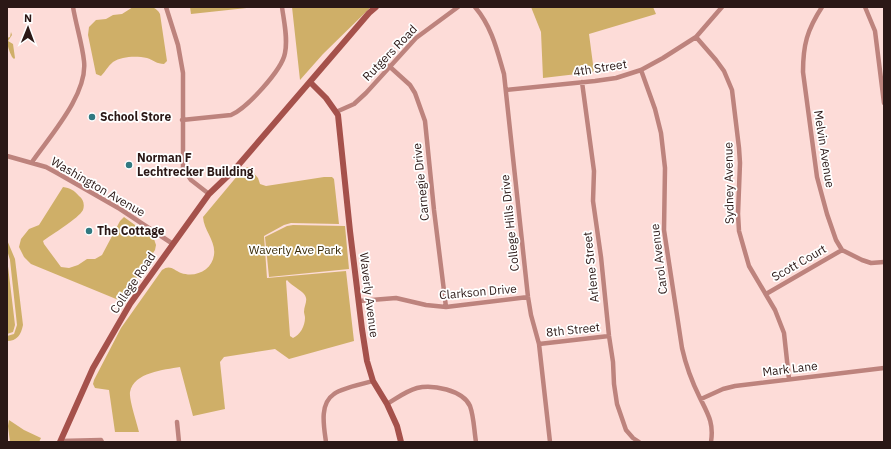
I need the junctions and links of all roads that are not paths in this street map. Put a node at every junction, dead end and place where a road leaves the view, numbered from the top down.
1 (73, 7) edge
2 (166, 7) edge
3 (282, 7) edge
4 (376, 7) edge
5 (458, 7) edge
6 (475, 7) edge
7 (822, 7) edge
8 (865, 7) edge
9 (721, 8) edge
10 (696, 37) junction
11 (389, 66) junction
12 (641, 70) junction
13 (310, 82) junction
14 (582, 82) junction
15 (506, 90) junction
16 (884, 103) edge
17 (336, 112) junction
18 (182, 120) junction
19 (7, 156) edge
20 (32, 162) junction
21 (210, 194) junction
22 (173, 244) junction
23 (842, 250) junction
24 (884, 262) edge
25 (766, 294) junction
26 (528, 297) junction
27 (359, 301) junction
28 (446, 307) junction
29 (608, 336) junction
30 (539, 344) junction
31 (884, 368) edge
32 (789, 379) junction
33 (373, 381) junction
34 (701, 399) junction
35 (387, 404) junction
36 (177, 422) dead end
37 (102, 441) edge
38 (60, 442) edge
39 (179, 442) edge
40 (326, 442) edge
41 (401, 442) edge
42 (476, 442) edge
43 (550, 442) edge
44 (639, 442) edge
45 (712, 442) edge

1 - 20 street, Washington Avenue
2 - 18 street
3 - 18 street
4 - 13 street, College Road
5 - 11 street, Rutgers Road
6 - 15 street, College Hills Drive
7 - 23 street, Melvin Avenue
8 - 16 street
9 - 10 street, 4th Street
10 - 12 street, 4th Street
10 - 25 street, Sydney Avenue
11 - 17 street, Rutgers Road
11 - 28 street, Carnegie Drive
12 - 14 street, 4th Street
12 - 34 street, Carol Avenue
13 - 17 street, Waverly Avenue
13 - 21 street, College Road
14 - 15 street, 4th Street
14 - 29 street, Arlene Street
15 - 26 street, College Hills Drive
17 - 27 street, Waverly Avenue
18 - 21 street
19 - 20 street, Washington Avenue
20 - 22 street, Washington Avenue
21 - 22 street, College Road
22 - 38 street, College Road
23 - 24 street
23 - 25 street, Scott Court
25 - 32 street, Sydney Avenue
26 - 28 street, Clarkson Drive
26 - 30 street, College Hills Drive
27 - 28 street, Clarkson Drive
27 - 33 street, Waverly Avenue
29 - 30 street, 8th Street
29 - 44 street, Arlene Street
30 - 43 street, College Hills Drive
31 - 32 street, Mark Lane
32 - 34 street, Mark Lane
33 - 35 street, Waverly Avenue
33 - 40 street
34 - 45 street, Carol Avenue
35 - 41 street, Waverly Avenue
35 - 42 street
36 - 39 street
37 - 38 street

